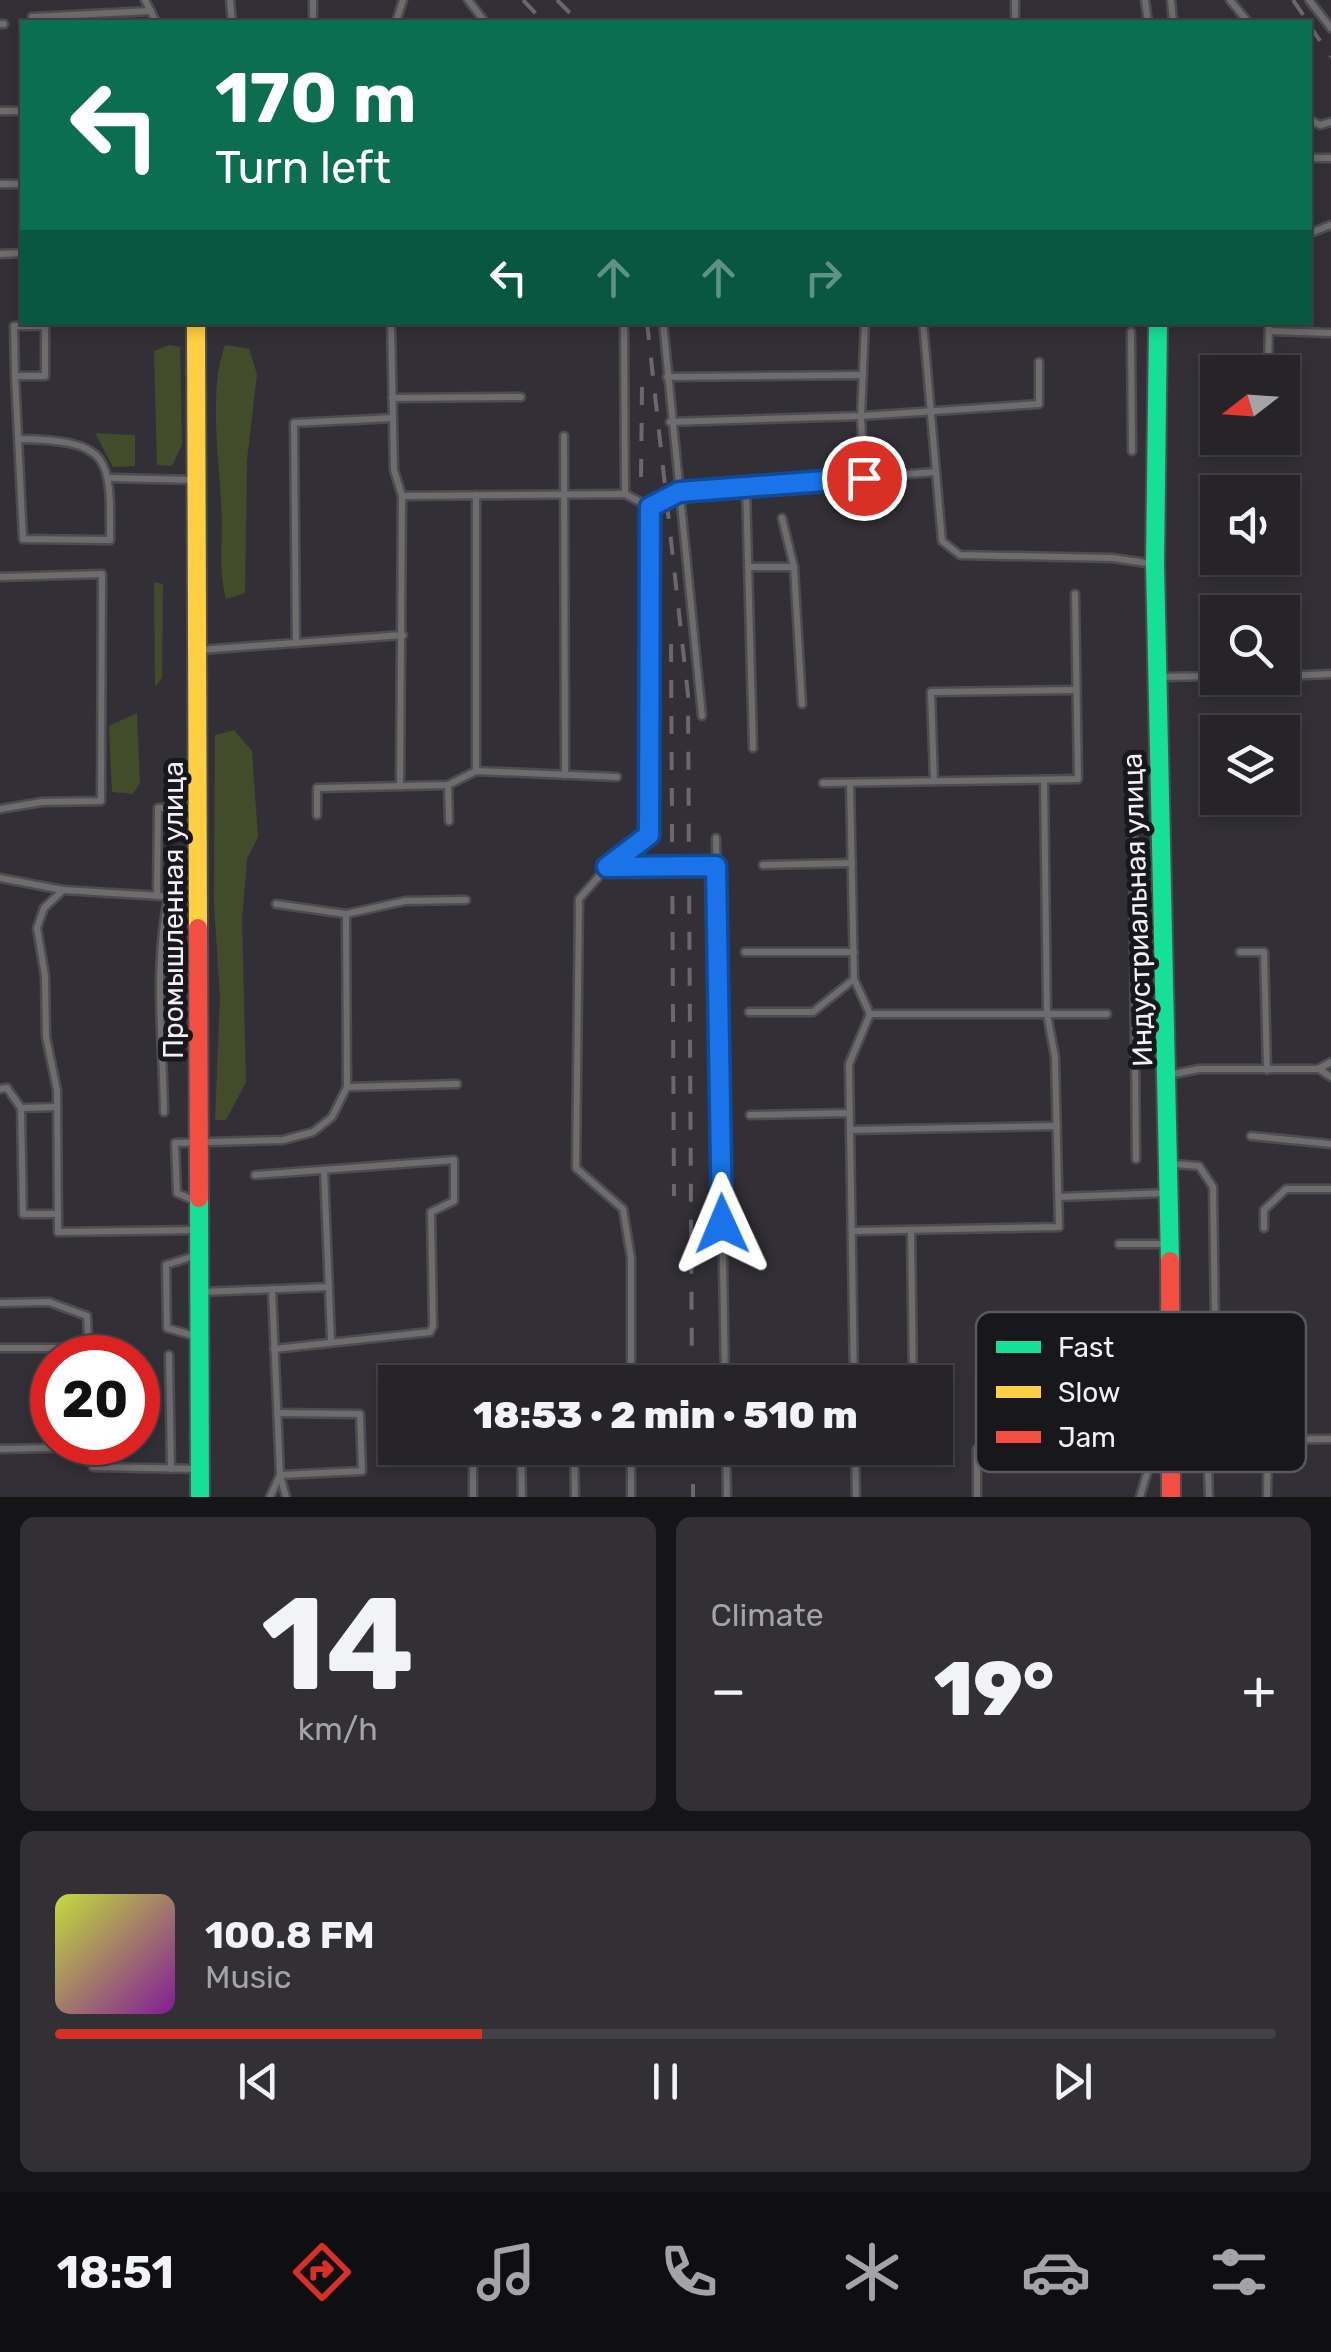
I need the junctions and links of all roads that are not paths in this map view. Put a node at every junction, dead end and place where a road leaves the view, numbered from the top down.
1 (145, 0) edge
2 (468, 0) edge
3 (1230, 0) edge
4 (1308, 0) edge
5 (151, 11) junction
6 (32, 20) edge
7 (155, 20) edge
8 (483, 20) edge
9 (1246, 20) edge
10 (1331, 28) edge
11 (196, 325) edge
12 (391, 325) edge
13 (624, 325) edge
14 (663, 325) edge
15 (865, 325) edge
16 (923, 325) edge
17 (1158, 325) edge
18 (1269, 327) edge
19 (1131, 332) dead end
20 (1331, 333) edge
21 (1268, 355) edge
22 (1038, 362) dead end
23 (15, 376) junction
24 (863, 376) junction
25 (667, 377) junction
26 (521, 397) dead end
27 (392, 398) junction
28 (928, 410) junction
29 (861, 416) junction
30 (393, 418) junction
31 (670, 422) junction
32 (564, 436) dead end
33 (22, 439) junction
34 (1132, 452) dead end
35 (935, 472) junction
36 (111, 478) junction
37 (864, 478) junction
38 (198, 480) junction
39 (746, 487) junction
40 (679, 492) junction
41 (564, 494) junction
42 (624, 494) junction
43 (402, 496) junction
44 (476, 496) junction
45 (650, 507) junction
46 (782, 518) dead end
47 (1155, 564) junction
48 (794, 567) junction
49 (748, 568) junction
50 (0, 577) edge
51 (1075, 594) dead end
52 (403, 635) junction
53 (296, 643) junction
54 (200, 650) junction
55 (1331, 674) edge
56 (1300, 675) edge
57 (1200, 676) edge
58 (1158, 677) junction
59 (1076, 690) junction
60 (802, 704) dead end
61 (702, 716) dead end
62 (753, 748) dead end
63 (476, 771) junction
64 (565, 775) junction
65 (617, 777) dead end
66 (1044, 780) junction
67 (934, 782) junction
68 (850, 783) junction
69 (448, 784) junction
70 (823, 784) dead end
71 (400, 786) junction
72 (200, 808) junction
73 (0, 809) edge
74 (317, 815) dead end
75 (1133, 817) dead end
76 (449, 821) dead end
77 (716, 838) dead end
78 (852, 863) junction
79 (763, 864) dead end
80 (716, 866) junction
81 (607, 867) junction
82 (0, 878) edge
83 (64, 890) junction
84 (156, 893) junction
85 (170, 894) junction
86 (200, 900) junction
87 (466, 900) dead end
88 (276, 904) dead end
89 (346, 914) junction
90 (745, 952) dead end
91 (854, 952) junction
92 (1240, 952) dead end
93 (854, 979) junction
94 (749, 1012) dead end
95 (870, 1014) junction
96 (1047, 1014) junction
97 (1107, 1014) dead end
98 (1331, 1062) edge
99 (1135, 1064) junction
100 (1169, 1069) junction
101 (1318, 1069) junction
102 (1267, 1070) junction
103 (1331, 1077) edge
104 (458, 1084) dead end
105 (347, 1087) junction
106 (0, 1088) edge
107 (58, 1107) junction
108 (21, 1108) junction
109 (164, 1112) dead end
110 (850, 1113) junction
111 (750, 1115) dead end
112 (1057, 1126) junction
113 (850, 1130) junction
114 (1251, 1136) dead end
115 (200, 1142) junction
116 (1331, 1144) edge
117 (1136, 1159) dead end
118 (1168, 1163) junction
119 (324, 1170) junction
120 (254, 1175) dead end
121 (1331, 1189) edge
122 (1167, 1193) junction
123 (1059, 1197) junction
124 (58, 1214) junction
125 (1264, 1228) dead end
126 (200, 1230) junction
127 (911, 1230) junction
128 (852, 1232) junction
129 (1119, 1244) dead end
130 (1168, 1244) junction
131 (200, 1254) junction
132 (329, 1287) junction
133 (272, 1290) junction
134 (200, 1292) junction
135 (0, 1303) edge
136 (1169, 1312) edge
137 (1215, 1312) edge
138 (88, 1335) edge
139 (200, 1338) junction
140 (331, 1339) junction
141 (0, 1348) edge
142 (30, 1348) edge
143 (274, 1349) junction
144 (169, 1355) dead end
145 (632, 1365) edge
146 (725, 1365) edge
147 (854, 1365) edge
148 (913, 1365) edge
149 (277, 1413) junction
150 (30, 1448) edge
151 (0, 1449) edge
152 (93, 1465) edge
153 (473, 1465) edge
154 (521, 1465) edge
155 (574, 1465) edge
156 (631, 1465) edge
157 (726, 1465) edge
158 (855, 1465) edge
159 (170, 1468) junction
160 (200, 1469) junction
161 (1147, 1472) edge
162 (1171, 1472) edge
163 (1208, 1472) edge
164 (280, 1475) junction
165 (200, 1497) edge
166 (270, 1497) edge
167 (286, 1497) edge
168 (473, 1497) edge
169 (522, 1497) edge
170 (574, 1497) edge
171 (631, 1497) edge
172 (727, 1497) edge
173 (856, 1497) edge
174 (1140, 1497) edge
175 (1171, 1497) edge
176 (1209, 1497) edge

1 - 5 lane
2 - 8 lane
3 - 9 lane
4 - 10 lane
5 - 6 lane
5 - 7 lane
11 - 38 street, Промышленная улица
12 - 27 lane
13 - 42 lane
14 - 25 lane
15 - 24 lane
16 - 28 lane
17 - 47 street, Индустриальная улица
18 - 20 lane
18 - 21 lane
19 - 34 lane
22 - 28 lane
23 - 23 lane
23 - 33 lane
24 - 25 lane
24 - 29 lane
25 - 31 lane
26 - 27 lane
27 - 30 lane
28 - 29 lane
28 - 35 lane
29 - 31 lane
29 - 37 lane
30 - 43 lane
30 - 53 lane
31 - 40 lane
32 - 41 lane
33 - 36 lane
33 - 36 lane
35 - 37 lane
35 - 47 lane
36 - 38 lane
37 - 39 lane
38 - 54 street, Промышленная улица
39 - 40 lane
39 - 49 lane
40 - 45 lane
40 - 61 lane
41 - 42 lane
41 - 44 lane
41 - 64 lane
42 - 45 lane
43 - 44 lane
43 - 52 lane
44 - 63 lane
45 - 81 lane
46 - 48 lane
47 - 58 street, Индустриальная улица
48 - 49 lane
48 - 60 lane
49 - 62 lane
50 - 73 lane
51 - 59 lane
52 - 53 lane
52 - 71 lane
53 - 54 lane
54 - 72 street, Промышленная улица
55 - 56 lane
57 - 58 lane
58 - 100 street, Индустриальная улица
59 - 66 lane
59 - 67 lane
63 - 64 lane
63 - 69 lane
64 - 65 lane
66 - 67 lane
66 - 96 lane
67 - 68 lane
68 - 70 lane
68 - 78 lane
69 - 71 lane
69 - 76 lane
71 - 74 lane
72 - 84 lane
72 - 86 street, Промышленная улица
75 - 99 lane
77 - 80 lane
78 - 79 lane
78 - 91 lane
80 - 81 lane
80 - 146 lane
81 - 145 lane
82 - 83 lane
83 - 84 lane
83 - 107 lane
84 - 85 lane
85 - 86 lane
85 - 109 lane
86 - 115 street, Промышленная улица
87 - 89 lane
88 - 89 lane
89 - 105 lane
90 - 91 lane
91 - 93 lane
92 - 102 lane
93 - 94 lane
93 - 95 lane
95 - 96 lane
95 - 110 lane
96 - 97 lane
96 - 112 lane
98 - 101 lane
99 - 100 lane
99 - 117 lane
100 - 102 lane
100 - 118 street, Индустриальная улица
101 - 102 lane
101 - 103 lane
104 - 105 lane
105 - 115 lane
106 - 108 lane
107 - 108 lane
107 - 124 lane
108 - 124 lane
110 - 111 lane
110 - 113 lane
112 - 113 lane
112 - 123 lane
113 - 128 lane
114 - 116 lane
115 - 126 street, Промышленная улица
118 - 122 street, Индустриальная улица
118 - 137 lane
119 - 120 lane
119 - 132 lane
119 - 140 lane
121 - 125 lane
122 - 123 lane
122 - 130 street, Индустриальная улица
123 - 127 lane
124 - 126 lane
126 - 131 street, Промышленная улица
127 - 128 lane
127 - 148 lane
128 - 147 lane
129 - 130 lane
130 - 136 street, Индустриальная улица
131 - 134 street, Промышленная улица
131 - 139 lane
132 - 133 lane
132 - 140 lane
133 - 134 lane
133 - 143 lane
134 - 139 street, Промышленная улица
135 - 138 lane
139 - 160 street, Промышленная улица
140 - 143 lane
141 - 142 lane
143 - 149 lane
144 - 159 lane
149 - 164 lane
149 - 164 lane
150 - 151 lane
152 - 159 lane
153 - 168 lane
154 - 169 lane
155 - 170 lane
156 - 171 lane
157 - 172 lane
158 - 173 lane
159 - 160 lane
160 - 165 street, Промышленная улица
161 - 174 lane
162 - 175 street, Индустриальная улица
163 - 176 lane
164 - 166 lane
164 - 167 lane

